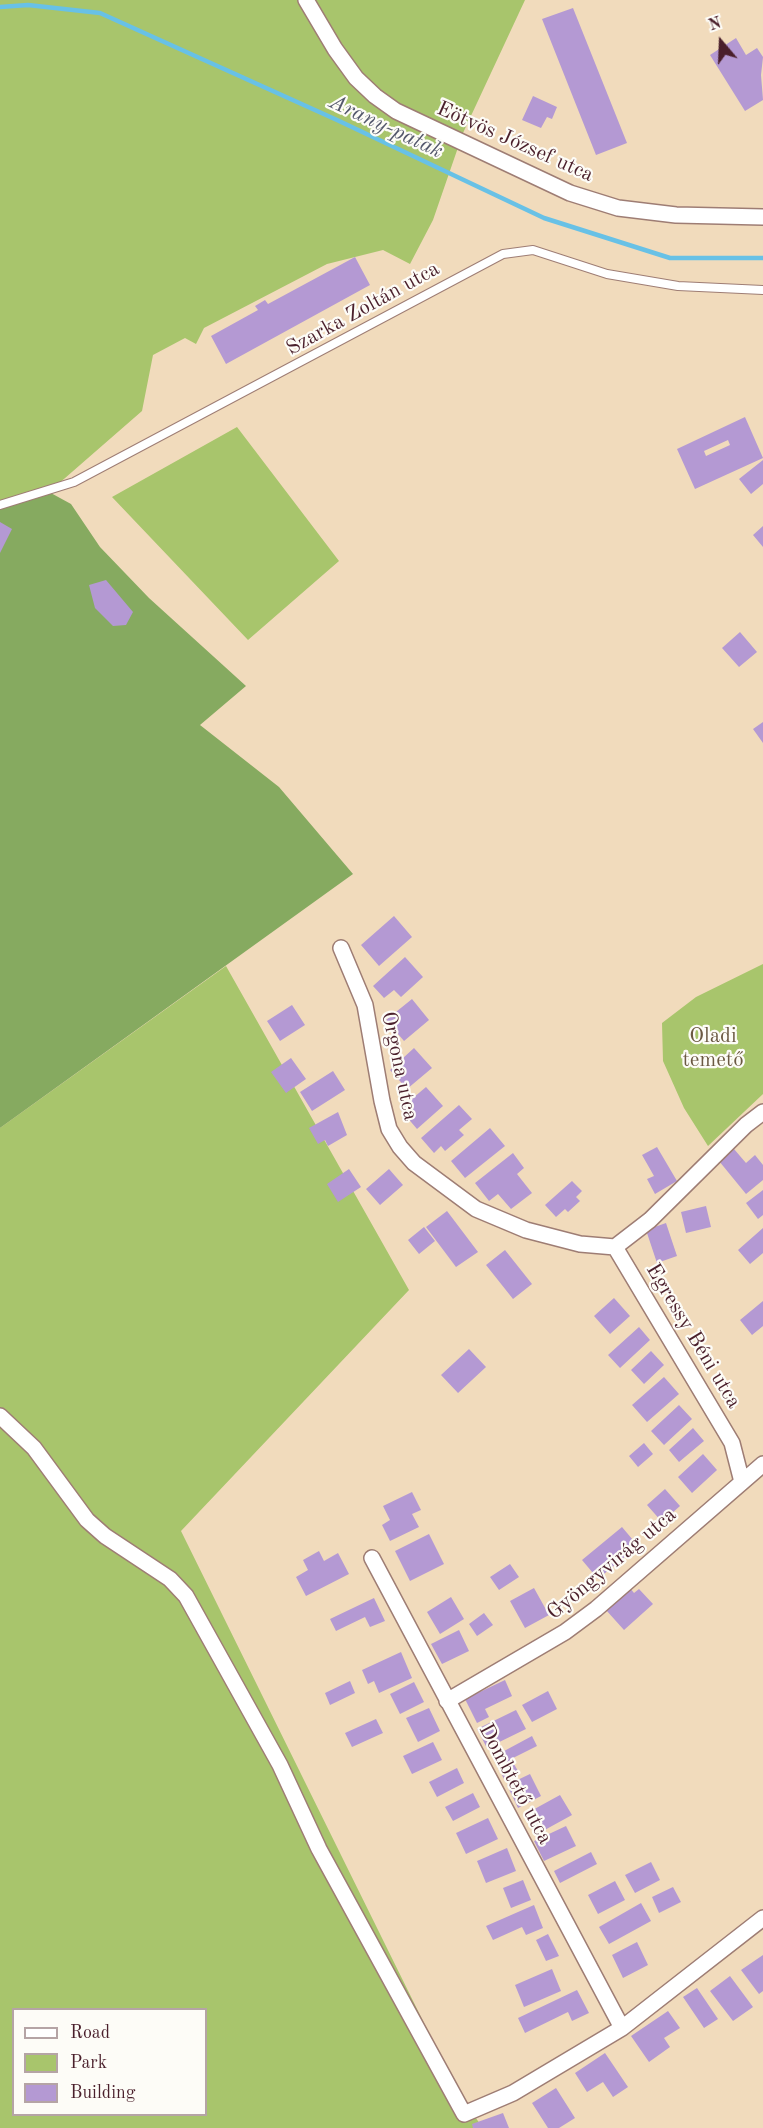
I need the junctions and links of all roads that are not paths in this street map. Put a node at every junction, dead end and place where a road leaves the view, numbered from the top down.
1 (306, 0) edge
2 (763, 217) edge
3 (763, 290) edge
4 (0, 505) edge
5 (340, 948) dead end
6 (763, 1112) edge
7 (615, 1247) junction
8 (0, 1416) edge
9 (763, 1464) edge
10 (742, 1482) junction
11 (372, 1558) dead end
12 (447, 1701) junction
13 (763, 1918) edge
14 (622, 2028) junction

1 - 2 street, Eötvös József utca
3 - 4 lane, Szarka Zoltán utca
5 - 7 street, Orgona utca
6 - 7 street
7 - 10 street, Egressy Béni utca
8 - 14 street
9 - 10 street, Gyöngyvirág utca
10 - 12 street, Gyöngyvirág utca
11 - 12 street, Dombtető utca
12 - 14 street, Dombtető utca
13 - 14 street

